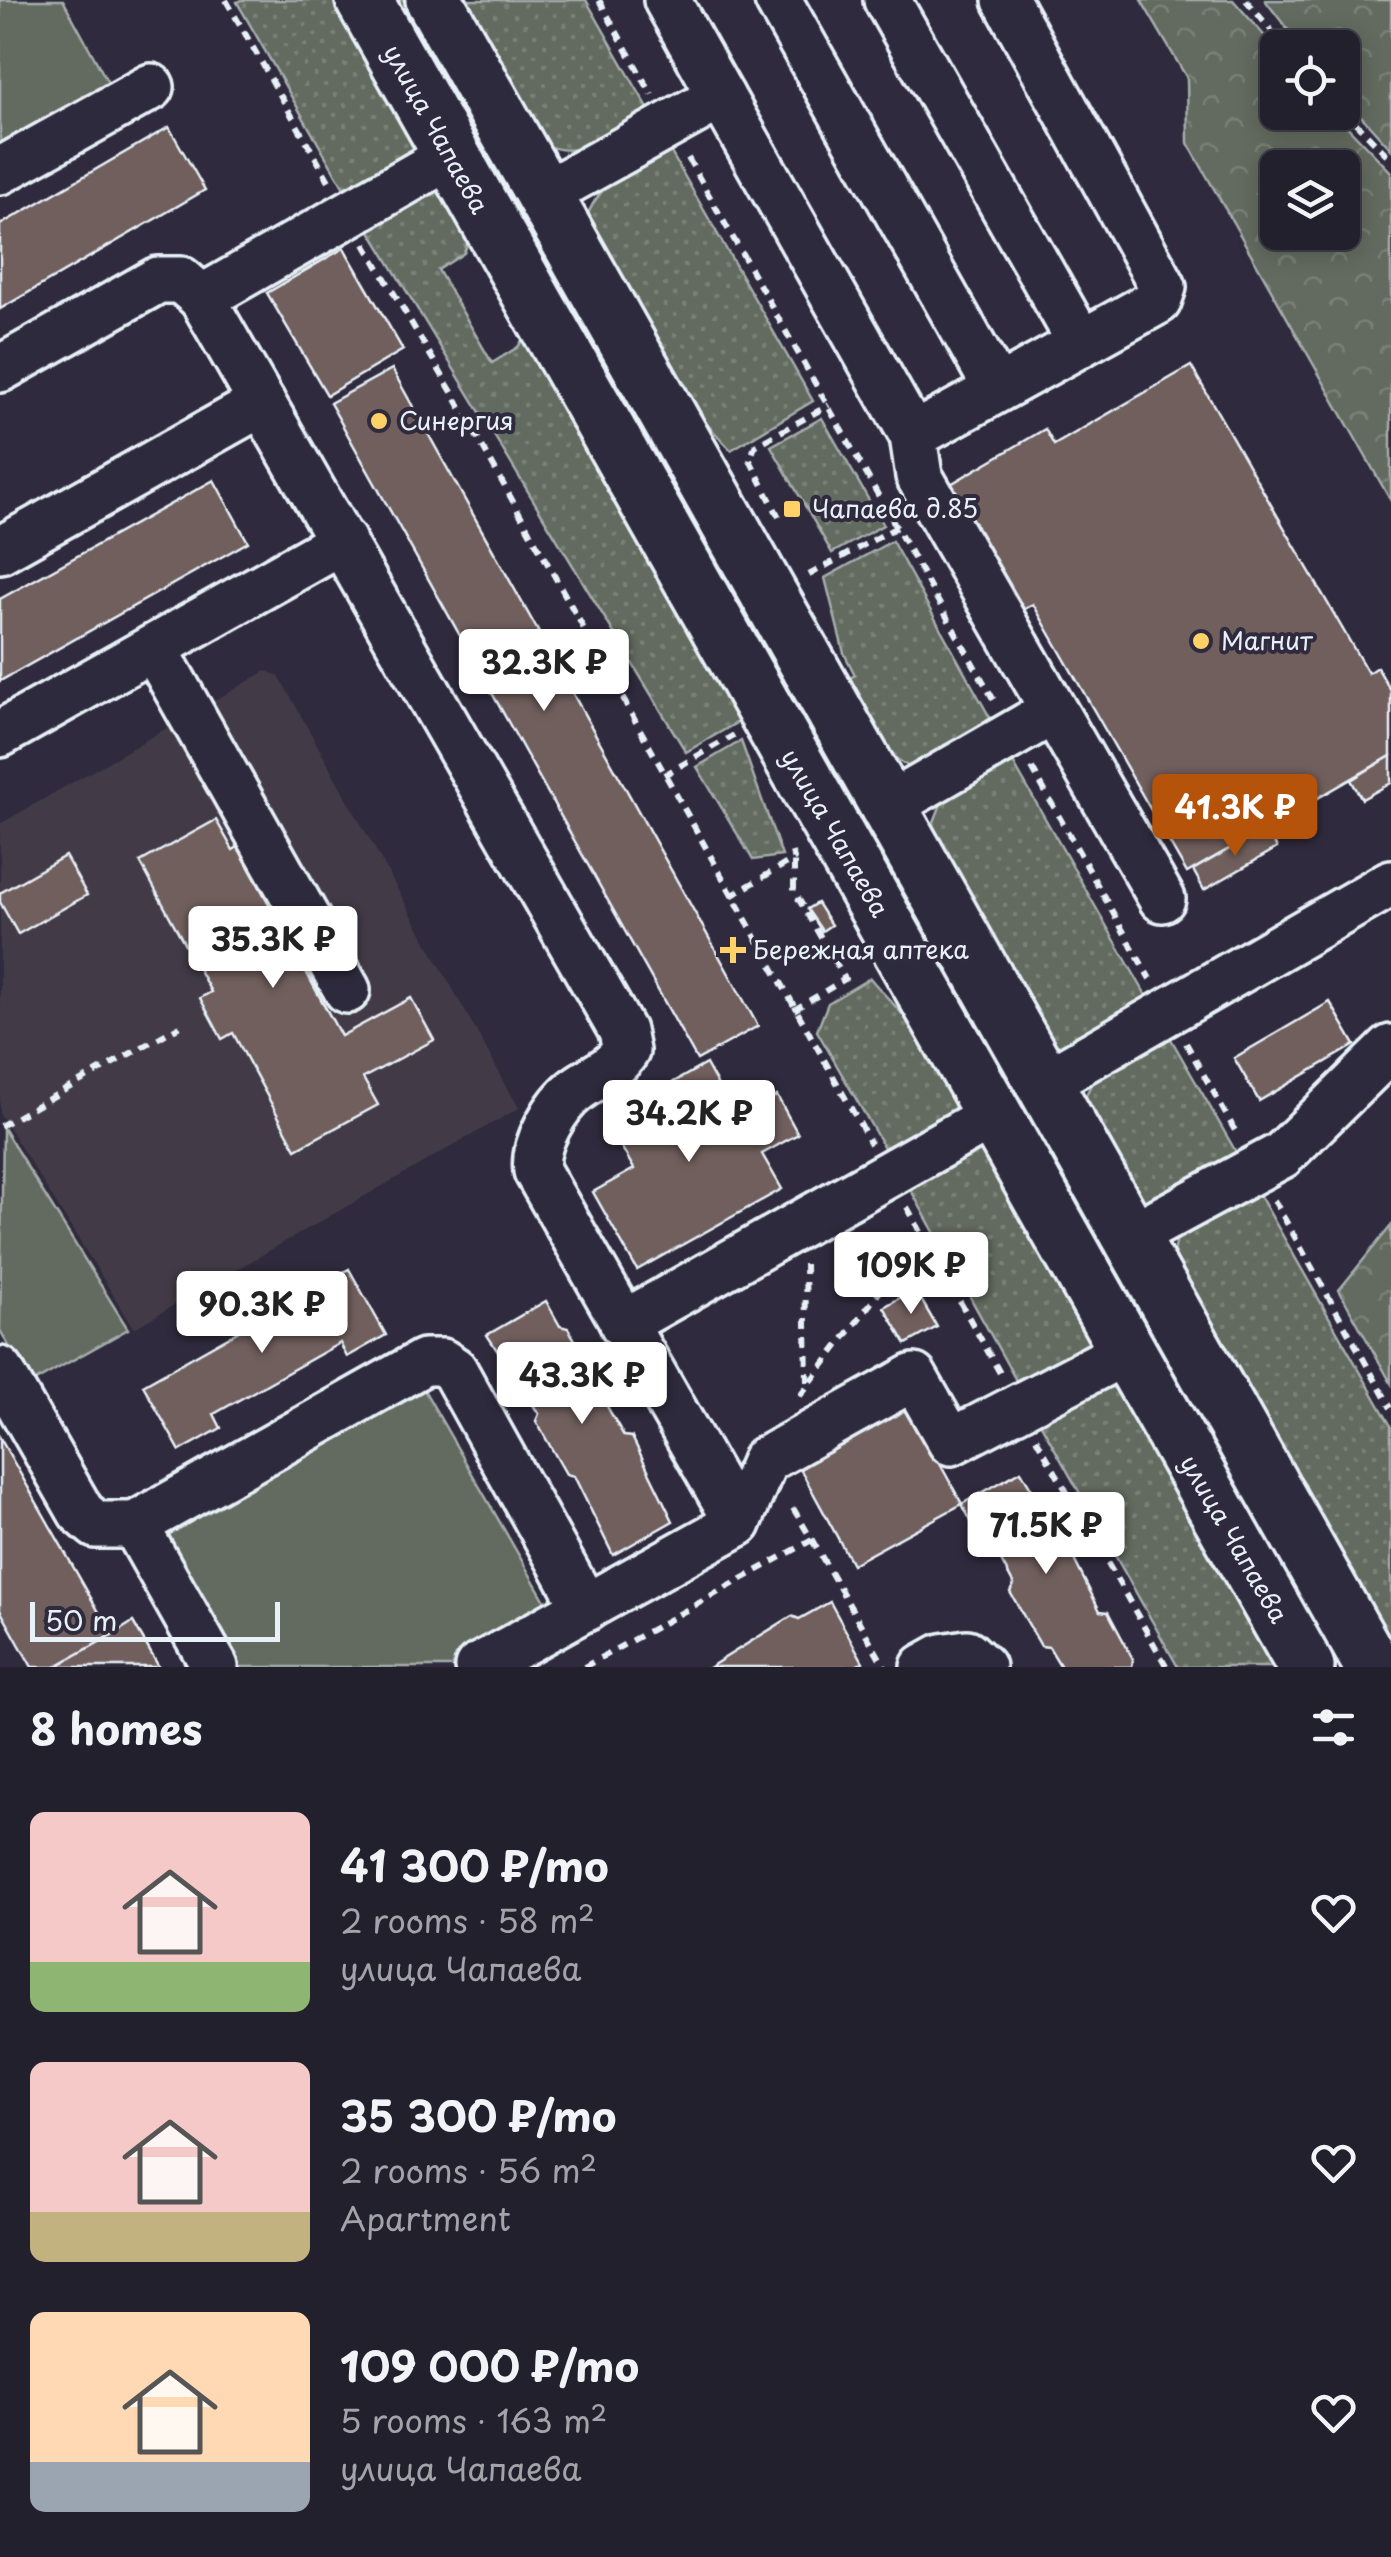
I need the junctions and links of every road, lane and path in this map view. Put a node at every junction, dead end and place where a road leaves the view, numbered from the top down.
1 (226, 0) edge
2 (364, 0) edge
3 (434, 0) edge
4 (668, 0) edge
5 (778, 0) edge
6 (887, 0) edge
7 (1006, 0) edge
8 (1246, 0) edge
9 (1271, 30) edge
10 (151, 88) dead end
11 (721, 96) junction
12 (1360, 127) edge
13 (450, 156) junction
14 (1391, 159) edge
15 (0, 171) edge
16 (543, 195) junction
17 (347, 213) junction
18 (202, 298) junction
19 (1081, 343) junction
20 (0, 369) edge
21 (997, 389) junction
22 (262, 403) junction
23 (913, 436) junction
24 (897, 528) dead end
25 (343, 541) junction
26 (0, 550) edge
27 (809, 575) dead end
28 (154, 648) junction
29 (1054, 711) junction
30 (0, 734) edge
31 (888, 807) junction
32 (788, 840) dead end
33 (794, 859) junction
34 (1391, 884) edge
35 (732, 896) junction
36 (1162, 899) dead end
37 (347, 990) dead end
38 (794, 1010) junction
39 (180, 1026) dead end
40 (1391, 1048) edge
41 (1044, 1083) junction
42 (994, 1114) junction
43 (0, 1126) edge
44 (888, 1174) junction
45 (804, 1222) junction
46 (1130, 1237) junction
47 (928, 1243) junction
48 (623, 1324) junction
49 (1127, 1351) junction
50 (0, 1370) edge
51 (808, 1383) junction
52 (799, 1398) dead end
53 (1019, 1408) junction
54 (738, 1523) junction
55 (135, 1525) junction
56 (812, 1540) dead end
57 (1333, 1596) junction
58 (586, 1608) junction
59 (1294, 1646) edge
60 (215, 1667) edge
61 (478, 1667) edge
62 (884, 1667) edge
63 (924, 1667) edge
64 (982, 1667) edge
65 (1167, 1667) edge
66 (1373, 1667) edge

1 - 17 path
2 - 13 main road, улица Чапаева
3 - 16 main road
4 - 11 lane
5 - 21 lane
6 - 19 lane
7 - 19 lane
8 - 9 path
10 - 15 lane
11 - 16 lane
11 - 23 lane
12 - 14 path
13 - 17 lane
13 - 42 main road, улица Чапаева
16 - 31 main road
17 - 18 lane
17 - 35 path
18 - 20 lane
18 - 22 lane
19 - 21 lane
21 - 23 lane
22 - 25 lane
22 - 26 lane
23 - 29 lane
24 - 27 path
25 - 28 lane
25 - 48 lane
28 - 30 lane
28 - 37 lane
29 - 31 lane
29 - 36 lane
31 - 41 main road
32 - 33 path
33 - 35 path
33 - 38 path
34 - 41 lane
35 - 38 path
38 - 44 path
39 - 43 path
40 - 46 lane
41 - 46 main road
42 - 44 lane
42 - 49 main road, улица Чапаева
44 - 45 lane
44 - 47 path
45 - 48 lane
45 - 51 path
46 - 57 main road
47 - 51 path
47 - 53 path
48 - 54 lane
49 - 53 lane
49 - 59 main road, улица Чапаева
50 - 55 lane
51 - 52 path
53 - 54 lane
53 - 65 path
54 - 58 lane
55 - 58 lane
55 - 60 lane
56 - 62 path
57 - 59 main road
57 - 66 main road
58 - 61 lane
63 - 64 lane

